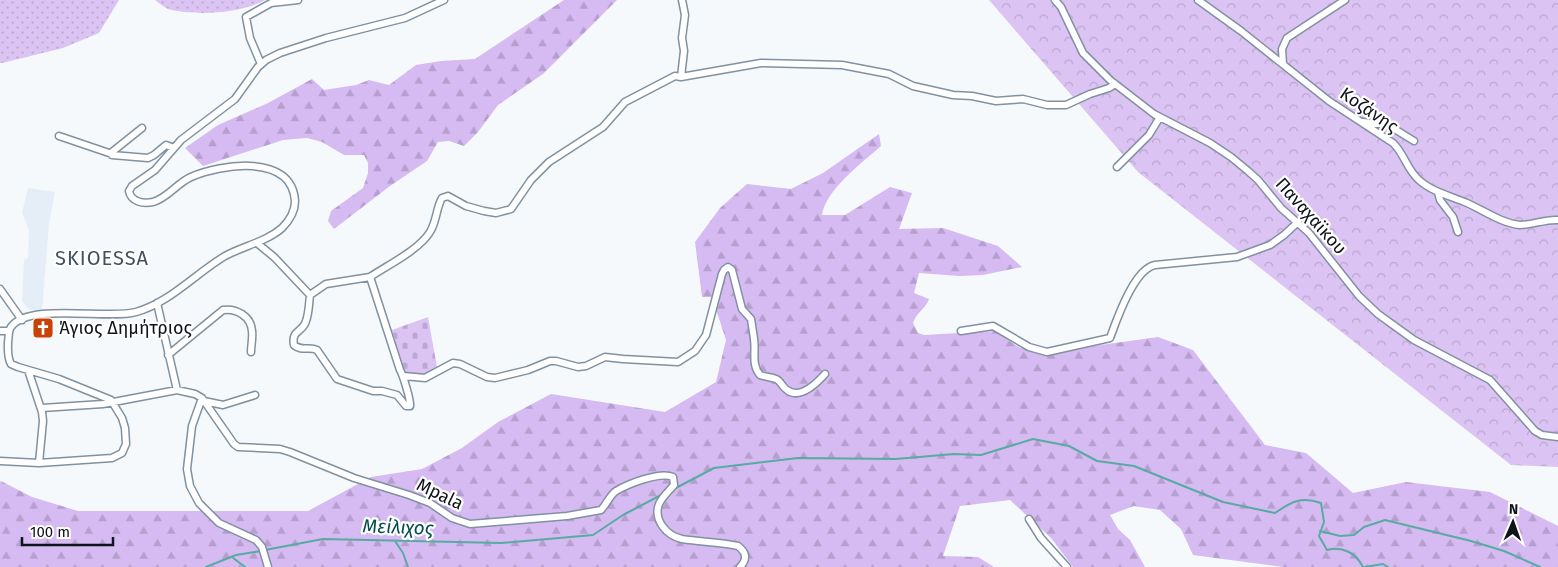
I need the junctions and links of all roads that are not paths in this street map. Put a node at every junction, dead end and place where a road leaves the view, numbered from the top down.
1 (298, 0) edge
2 (444, 0) edge
3 (682, 0) edge
4 (1055, 0) edge
5 (1198, 0) edge
6 (1345, 0) edge
7 (436, 2) edge
8 (261, 64) junction
9 (1283, 64) junction
10 (682, 77) junction
11 (1115, 84) junction
12 (1160, 117) junction
13 (1362, 122) junction
14 (142, 128) dead end
15 (59, 136) dead end
16 (1414, 142) dead end
17 (174, 148) junction
18 (112, 154) junction
19 (1117, 167) dead end
20 (1438, 192) junction
21 (1558, 220) edge
22 (1298, 222) junction
23 (1458, 232) dead end
24 (257, 243) junction
25 (370, 277) junction
26 (0, 289) edge
27 (310, 295) junction
28 (157, 303) junction
29 (22, 320) junction
30 (0, 331) edge
31 (9, 331) junction
32 (961, 331) dead end
33 (251, 352) dead end
34 (168, 354) junction
35 (28, 370) junction
36 (825, 374) dead end
37 (404, 376) junction
38 (177, 390) junction
39 (255, 395) dead end
40 (203, 400) junction
41 (113, 402) junction
42 (42, 408) junction
43 (1558, 437) edge
44 (0, 461) edge
45 (39, 463) junction
46 (1029, 519) dead end
47 (268, 567) edge
48 (740, 567) edge
49 (1067, 567) edge

1 - 8 street
2 - 7 street
3 - 10 street
4 - 11 street, Παναχαϊκου
5 - 9 street, Κοζάνης
6 - 9 street
7 - 8 street
8 - 17 street
9 - 13 street, Κοζάνης
10 - 11 street
10 - 25 street
11 - 12 street, Παναχαϊκου
12 - 19 street
12 - 22 street, Παναχαϊκου
13 - 16 street
13 - 20 street, Κοζάνης
14 - 18 street
15 - 18 street
17 - 18 street
17 - 24 street
20 - 21 street, Κοζάνης
20 - 23 street
22 - 32 street
22 - 43 street, Παναχαϊκου
24 - 27 street
24 - 28 street
25 - 27 street
25 - 37 street
26 - 29 street
27 - 37 street
28 - 29 street
28 - 34 street
29 - 31 street
30 - 31 street
31 - 35 street
33 - 34 street
34 - 38 street
35 - 41 street
35 - 42 street
36 - 37 street
38 - 40 street
38 - 41 street
39 - 40 street
40 - 47 street
40 - 48 street, Mpala
41 - 42 street
41 - 45 street
42 - 45 street
44 - 45 street
46 - 49 street

